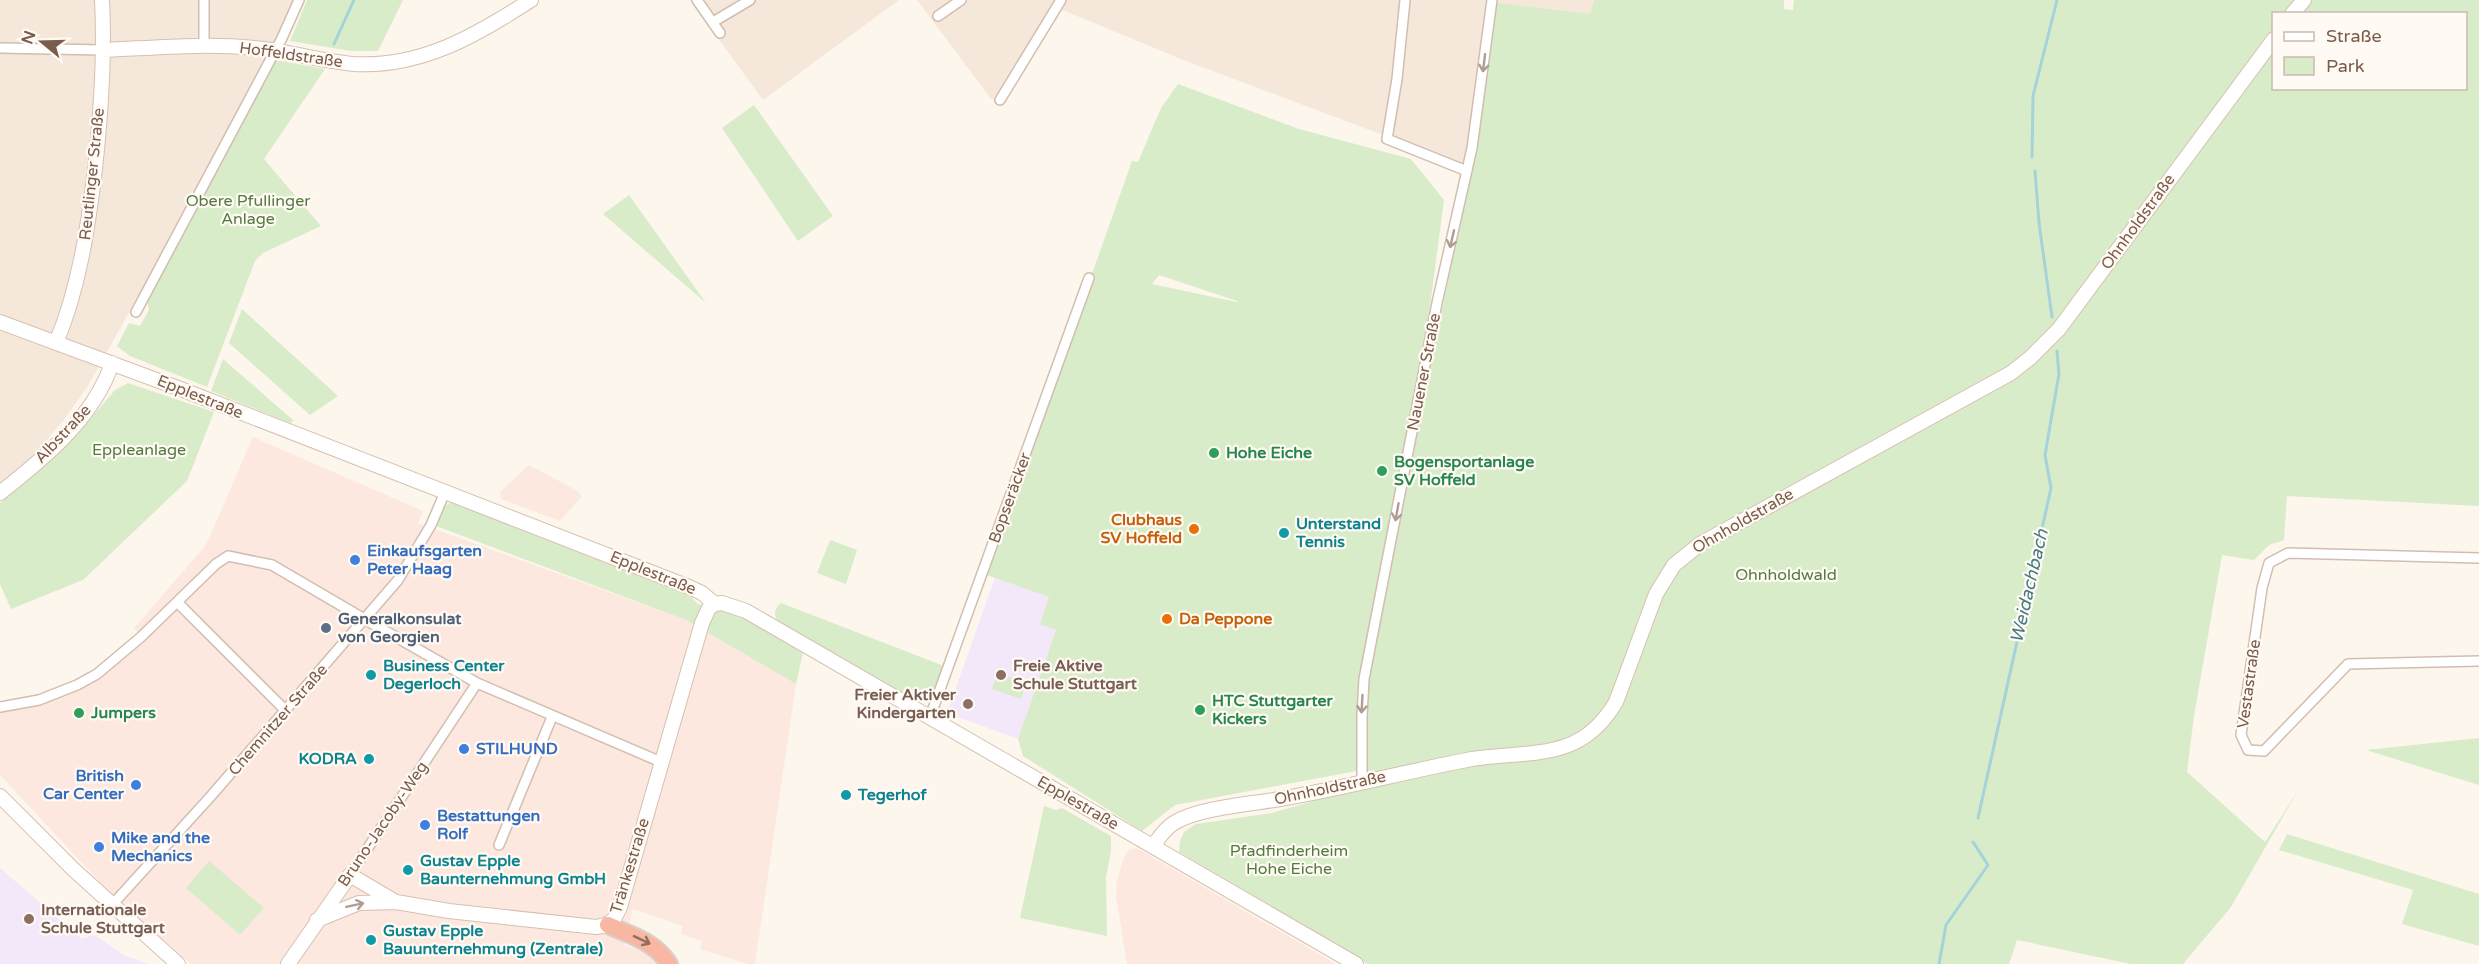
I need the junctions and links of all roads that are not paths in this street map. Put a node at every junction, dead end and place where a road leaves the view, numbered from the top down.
1 (102, 0) edge
2 (204, 0) edge
3 (299, 0) edge
4 (531, 0) edge
5 (697, 0) edge
6 (750, 0) edge
7 (961, 0) edge
8 (1061, 0) edge
9 (1405, 0) edge
10 (2304, 0) edge
11 (1492, 2) edge
12 (2294, 12) edge
13 (938, 16) dead end
14 (713, 22) junction
15 (720, 33) dead end
16 (2272, 42) edge
17 (204, 47) junction
18 (0, 48) edge
19 (103, 50) junction
20 (275, 51) junction
21 (1000, 100) dead end
22 (1467, 171) junction
23 (1089, 278) dead end
24 (136, 312) dead end
25 (0, 322) edge
26 (56, 343) junction
27 (112, 363) junction
28 (445, 492) junction
29 (0, 494) edge
30 (2479, 558) edge
31 (177, 602) junction
32 (715, 604) junction
33 (366, 620) junction
34 (2479, 661) edge
35 (477, 682) junction
36 (0, 707) edge
37 (286, 711) junction
38 (552, 717) junction
39 (930, 717) junction
40 (661, 762) junction
41 (1362, 781) junction
42 (0, 795) edge
43 (500, 845) dead end
44 (1153, 846) junction
45 (350, 875) junction
46 (396, 902) junction
47 (112, 905) junction
48 (316, 920) junction
49 (608, 925) junction
50 (178, 964) edge
51 (288, 964) edge
52 (669, 964) edge
53 (1356, 964) edge

1 - 19 main road, Reutlinger Straße
2 - 17 street
3 - 20 street
4 - 20 main road, Hoffeldstraße
5 - 14 street
6 - 14 street
7 - 13 street
8 - 21 street
9 - 22 street
10 - 12 main road
11 -> 22 street, Nauener Straße
14 - 15 street
16 - 41 main road, Ohnholdstraße
17 - 19 main road, Hoffeldstraße
17 - 20 main road, Hoffeldstraße
18 - 19 street, Hoffeldstraße
19 - 26 main road, Reutlinger Straße
20 - 24 street
22 -> 41 street, Nauener Straße
23 - 39 street, Bopseräcker
25 - 26 main road, Epplestraße
26 - 27 main road, Epplestraße
27 - 28 main road, Epplestraße
27 - 29 main road, Albstraße
28 - 32 main road, Epplestraße
28 - 33 street, Chemnitzer Straße
30 - 34 street, Vestastraße
31 - 33 street
31 - 36 street
31 - 37 street
32 - 39 main road, Epplestraße
32 - 40 main road, Tränkestraße
33 - 35 street
33 - 37 street, Chemnitzer Straße
35 - 38 street
35 - 45 street, Bruno-Jacoby-Weg
37 - 47 street, Chemnitzer Straße
38 - 40 street
38 - 43 street
39 - 44 main road, Epplestraße
40 - 49 main road, Tränkestraße
41 - 44 main road, Ohnholdstraße
42 - 47 main road
44 - 53 main road, Epplestraße
45 - 46 main road, Tränkestraße
45 - 48 main road, Bruno-Jacoby-Weg
48 -> 46 main road, Tränkestraße
46 - 49 main road, Tränkestraße
47 - 50 main road
48 - 51 main road, Bruno-Jacoby-Weg
49 -> 52 highway

